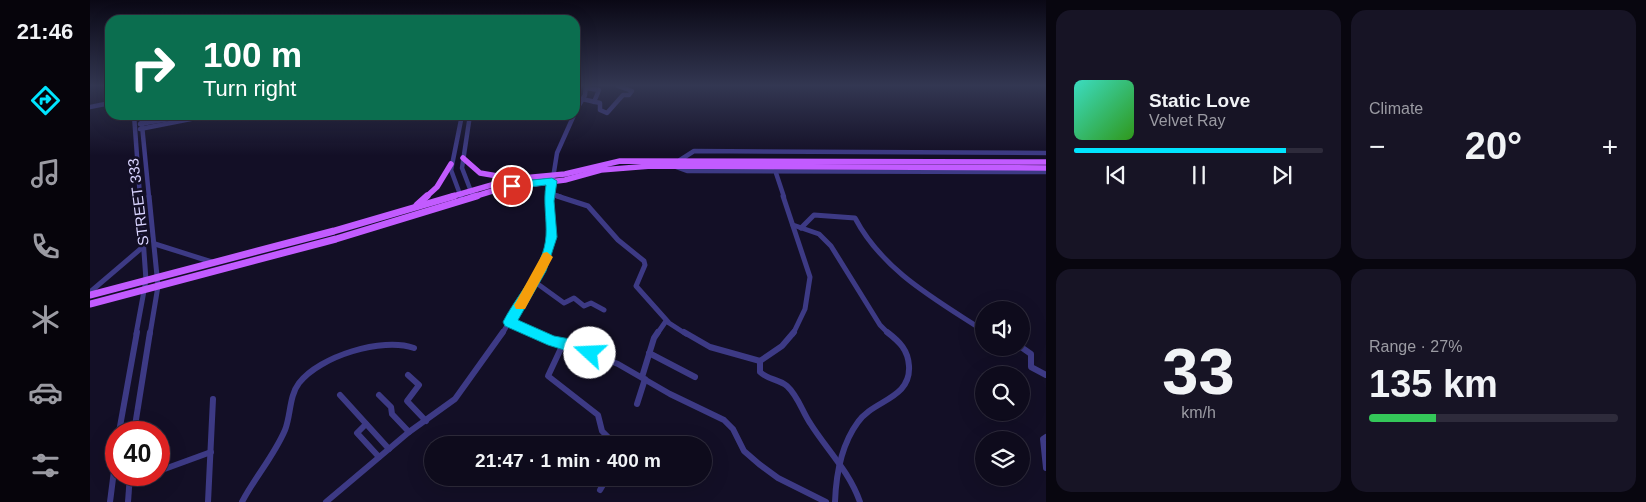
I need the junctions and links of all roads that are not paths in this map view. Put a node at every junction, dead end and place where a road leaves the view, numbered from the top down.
1 (134, 120) edge
2 (141, 120) edge
3 (169, 120) edge
4 (180, 120) edge
5 (461, 120) edge
6 (469, 120) edge
7 (571, 120) edge
8 (142, 126) junction
9 (135, 128) junction
10 (1046, 153) edge
11 (463, 158) junction
12 (680, 160) junction
13 (1046, 162) edge
14 (451, 164) junction
15 (676, 166) junction
16 (1046, 168) edge
17 (1046, 172) edge
18 (776, 173) junction
19 (553, 178) junction
20 (512, 179) junction
21 (471, 193) junction
22 (549, 193) junction
23 (460, 197) junction
24 (412, 208) junction
25 (793, 225) junction
26 (802, 228) junction
27 (155, 244) junction
28 (144, 246) junction
29 (214, 263) junction
30 (158, 277) junction
31 (146, 280) junction
32 (535, 282) junction
33 (158, 286) junction
34 (146, 290) junction
35 (90, 294) edge
36 (90, 304) edge
37 (604, 310) dead end
38 (666, 321) junction
39 (510, 322) junction
40 (975, 325) edge
41 (563, 344) junction
42 (414, 348) dead end
43 (649, 353) junction
44 (1030, 353) edge
45 (760, 361) junction
46 (408, 375) dead end
47 (1046, 375) edge
48 (695, 377) dead end
49 (643, 378) junction
50 (340, 395) dead end
51 (379, 395) dead end
52 (213, 399) dead end
53 (637, 404) dead end
54 (121, 421) edge
55 (136, 421) edge
56 (426, 421) junction
57 (366, 424) junction
58 (409, 432) junction
59 (607, 436) edge
60 (1046, 437) edge
61 (388, 449) junction
62 (210, 452) junction
63 (378, 457) junction
64 (840, 464) junction
65 (170, 467) edge
66 (1046, 468) edge
67 (112, 486) edge
68 (129, 486) edge
69 (602, 486) edge
70 (600, 490) dead end
71 (110, 502) edge
72 (128, 502) edge
73 (208, 502) edge
74 (242, 502) edge
75 (326, 502) edge
76 (826, 502) edge
77 (835, 502) edge
78 (860, 502) edge

1 - 9 street, STREET 333
2 - 8 street, STREET 333
3 - 8 street
4 - 8 street
5 - 14 street
6 - 11 street
7 - 19 street
8 - 9 street
8 - 27 street, STREET 333
9 - 28 street, STREET 333
10 - 12 street
11 - 20 main road
11 - 21 street
12 - 13 main road
12 - 19 main road
14 - 23 street
14 - 24 main road
15 - 16 main road
15 - 18 street
15 - 19 main road
17 - 18 street
18 - 25 street
19 - 20 main road
19 - 21 main road
19 - 22 street
20 - 21 main road
21 - 23 main road
22 - 32 street
22 - 38 street
23 - 24 main road
23 - 33 main road
24 - 29 main road
25 - 26 street
25 - 45 street
26 - 40 street
26 - 64 street
27 - 29 street
27 - 30 street, STREET 333
28 - 31 street, STREET 333
28 - 35 street
29 - 30 main road
30 - 31 main road
30 - 33 street, STREET 333
31 - 34 street, STREET 333
31 - 35 main road
32 - 37 street
32 - 39 street
33 - 34 main road
33 - 55 street, STREET 333
34 - 36 main road
34 - 54 street, STREET 333
38 - 43 street
38 - 45 street
39 - 41 street
39 - 56 street
41 - 49 street
41 - 59 street
42 - 74 street
43 - 48 street
43 - 49 street
44 - 47 street
45 - 64 street
46 - 56 street
49 - 53 street
49 - 76 street
50 - 57 street
51 - 58 street
52 - 62 street
56 - 58 street
57 - 61 street
57 - 63 street
58 - 61 street
60 - 66 street
61 - 63 street
62 - 65 street
62 - 73 street
63 - 75 street
64 - 77 street
64 - 78 street
67 - 71 street
68 - 72 street
69 - 70 street

